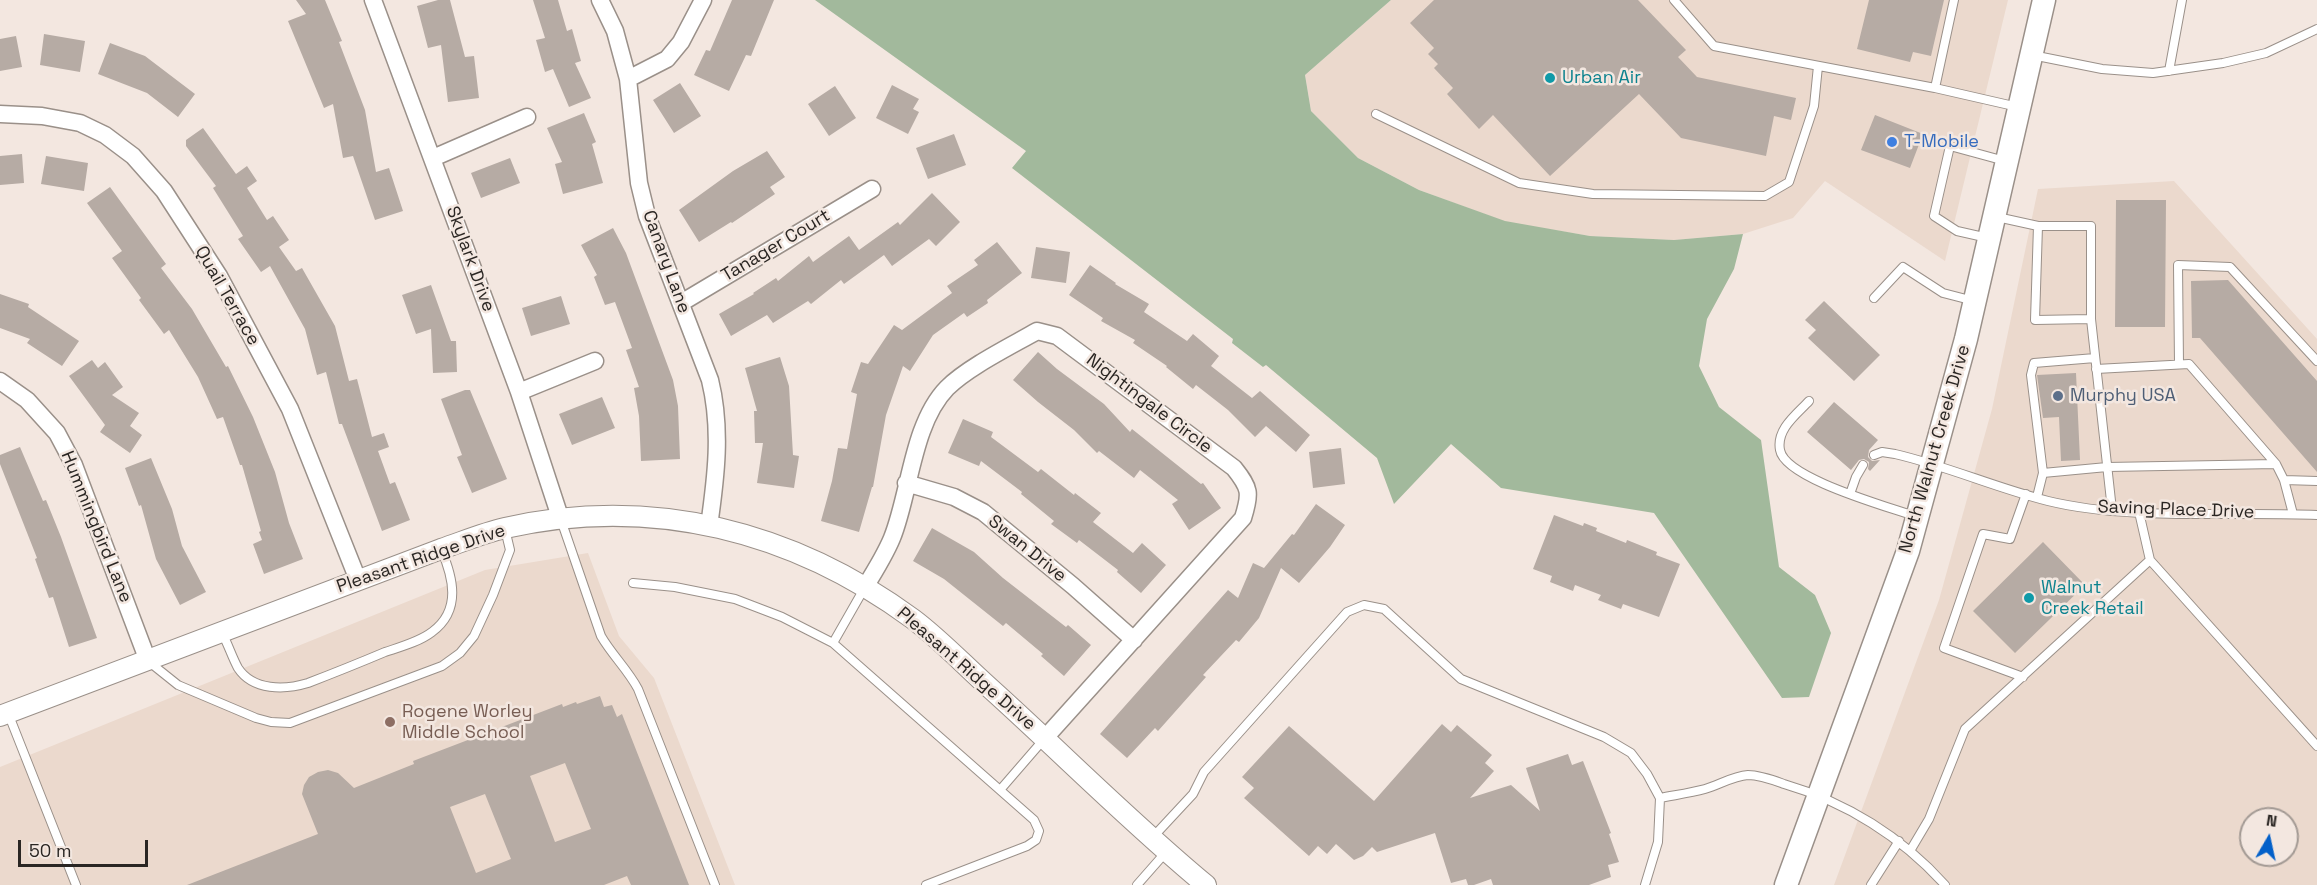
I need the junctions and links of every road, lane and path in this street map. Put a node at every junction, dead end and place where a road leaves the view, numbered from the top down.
1 (373, 0) edge
2 (600, 0) edge
3 (703, 0) edge
4 (1674, 0) edge
5 (1954, 0) edge
6 (2044, 0) edge
7 (2182, 0) edge
8 (2317, 30) edge
9 (2030, 55) junction
10 (1818, 66) junction
11 (2169, 71) junction
12 (628, 79) junction
13 (1935, 88) junction
14 (2019, 107) junction
15 (0, 114) edge
16 (1376, 114) dead end
17 (527, 117) dead end
18 (433, 158) junction
19 (2006, 161) junction
20 (872, 189) dead end
21 (2038, 226) junction
22 (1991, 227) junction
23 (1874, 298) dead end
24 (1974, 301) junction
25 (681, 303) junction
26 (2091, 319) junction
27 (2095, 358) junction
28 (595, 361) dead end
29 (2317, 361) edge
30 (2179, 364) junction
31 (2096, 369) junction
32 (0, 381) edge
33 (519, 392) junction
34 (1809, 401) dead end
35 (1874, 455) dead end
36 (1932, 464) junction
37 (2276, 464) junction
38 (1863, 465) dead end
39 (2107, 467) junction
40 (2043, 473) junction
41 (2284, 480) junction
42 (2317, 481) edge
43 (906, 483) junction
44 (1850, 494) junction
45 (2026, 494) junction
46 (2037, 497) junction
47 (2112, 510) junction
48 (2139, 512) junction
49 (2293, 514) junction
50 (2317, 515) edge
51 (1917, 518) junction
52 (561, 520) junction
53 (709, 526) junction
54 (505, 528) junction
55 (441, 549) junction
56 (2150, 560) junction
57 (358, 580) junction
58 (633, 583) dead end
59 (866, 587) junction
60 (222, 633) junction
61 (1134, 640) junction
62 (833, 643) junction
63 (148, 661) junction
64 (2023, 676) junction
65 (4, 714) edge
66 (1045, 738) junction
67 (2317, 746) edge
68 (1000, 790) junction
69 (1818, 794) junction
70 (1660, 798) junction
71 (1151, 839) junction
72 (1899, 841) junction
73 (1910, 851) junction
74 (1166, 852) junction
75 (76, 885) edge
76 (715, 885) edge
77 (926, 885) edge
78 (1137, 885) edge
79 (1206, 885) edge
80 (1645, 885) edge
81 (1786, 885) edge
82 (1871, 885) edge
83 (1945, 885) edge

1 - 18 street, Skylark Drive
2 - 12 street, Canary Lane
3 - 12 street
4 - 10 lane
5 - 13 lane
6 - 9 main road, North Walnut Creek Drive
7 - 11 lane
8 - 11 lane
9 - 11 lane
9 - 14 main road, North Walnut Creek Drive
10 - 13 lane
10 - 16 lane
12 - 25 street, Canary Lane
13 - 14 lane
14 - 19 main road, North Walnut Creek Drive
15 - 57 street, Quail Terrace
17 - 18 street
18 - 33 street, Skylark Drive
19 - 22 main road, North Walnut Creek Drive
19 - 22 lane
20 - 25 street, Tanager Court
21 - 22 lane
21 - 26 lane
21 - 26 lane
22 - 24 main road, North Walnut Creek Drive
23 - 24 lane
24 - 36 main road, North Walnut Creek Drive
25 - 53 street, Canary Lane
26 - 27 lane
27 - 31 lane
27 - 40 lane
28 - 33 street
29 - 30 lane
30 - 31 lane
30 - 37 lane
31 - 39 lane
32 - 63 street, Hummingbird Lane
33 - 52 street, Skylark Drive
34 - 44 lane
35 - 36 lane, Saving Place Drive
36 - 45 lane, Saving Place Drive
36 - 51 main road, North Walnut Creek Drive
37 - 39 lane
37 - 41 lane
38 - 44 lane
39 - 40 lane
39 - 47 lane
40 - 46 lane
41 - 42 lane
41 - 49 lane
43 - 59 street, Nightingale Circle
43 - 61 street, Swan Drive
43 - 61 street, Nightingale Circle
44 - 51 lane
45 - 46 lane, Saving Place Drive
45 - 64 lane
46 - 47 lane, Saving Place Drive
47 - 48 lane, Saving Place Drive
48 - 49 lane, Saving Place Drive
48 - 56 lane
49 - 50 lane, Saving Place Drive
51 - 69 main road, North Walnut Creek Drive
52 - 53 street, Pleasant Ridge Drive
52 - 54 street, Pleasant Ridge Drive
52 - 76 lane
53 - 59 street, Pleasant Ridge Drive
54 - 55 street, Pleasant Ridge Drive
54 - 63 lane
55 - 57 street, Pleasant Ridge Drive
55 - 60 lane
56 - 64 lane
56 - 67 lane
57 - 60 street, Pleasant Ridge Drive
58 - 62 lane
59 - 62 lane
59 - 66 street, Pleasant Ridge Drive
60 - 63 street, Pleasant Ridge Drive
61 - 66 street, Nightingale Circle
62 - 68 lane
63 - 65 street, Pleasant Ridge Drive
64 - 73 lane
65 - 75 lane
66 - 68 lane
66 - 71 street, Pleasant Ridge Drive
68 - 77 lane
69 - 70 lane
69 - 72 lane
69 - 81 main road, North Walnut Creek Drive
70 - 71 lane
70 - 80 lane
71 - 74 street, Pleasant Ridge Drive
72 - 73 lane
72 - 82 lane
73 - 83 lane
74 - 78 lane
74 - 79 street, Pleasant Ridge Drive

